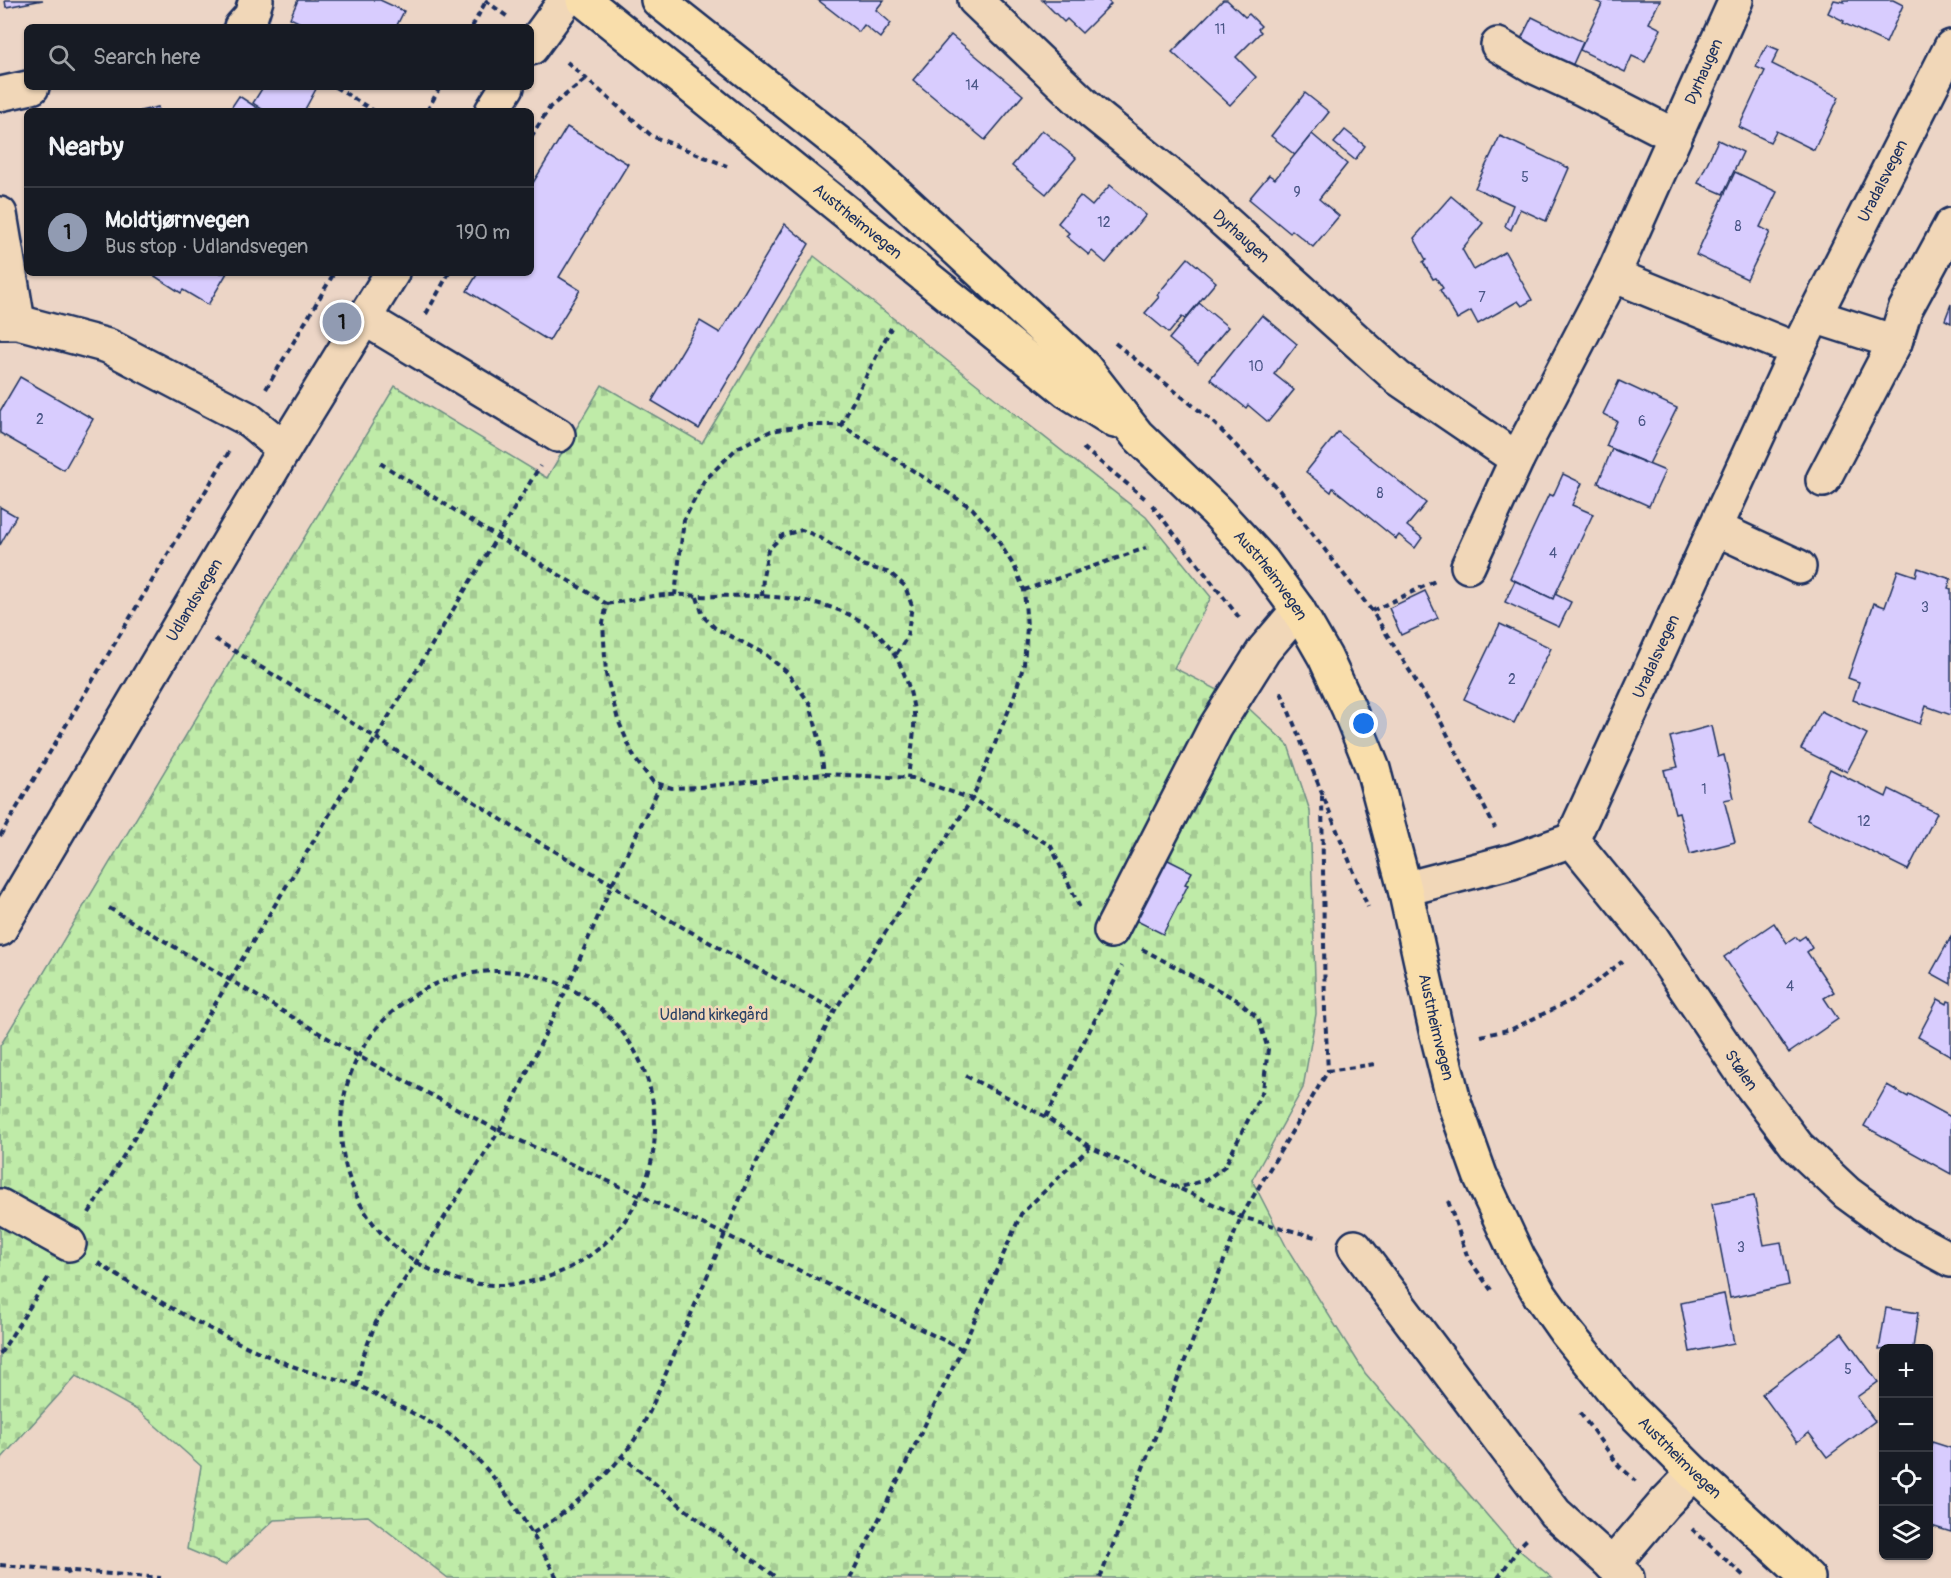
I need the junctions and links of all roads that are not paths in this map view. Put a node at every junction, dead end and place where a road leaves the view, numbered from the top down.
1 (256, 0) edge
2 (566, 0) edge
3 (584, 0) edge
4 (658, 0) edge
5 (975, 0) edge
6 (1736, 0) edge
7 (244, 24) edge
8 (534, 44) edge
9 (1498, 45) dead end
10 (1951, 47) edge
11 (24, 89) edge
12 (505, 90) edge
13 (0, 94) edge
14 (494, 108) edge
15 (1676, 136) junction
16 (0, 214) edge
17 (1951, 225) edge
18 (1613, 275) junction
19 (390, 276) edge
20 (1814, 315) junction
21 (364, 318) junction
22 (9, 322) edge
23 (1895, 342) junction
24 (1797, 350) junction
25 (558, 435) road end
26 (1137, 435) junction
27 (284, 449) junction
28 (1517, 459) junction
29 (1823, 480) dead end
30 (1715, 528) junction
31 (1468, 566) road end
32 (1799, 567) dead end
33 (1298, 610) junction
34 (1572, 840) junction
35 (1405, 889) junction
36 (0, 929) edge
37 (1122, 937) road end
38 (0, 1206) edge
39 (69, 1244) road end
40 (1355, 1247) road end
41 (1951, 1260) edge
42 (1694, 1473) junction
43 (1620, 1571) edge
44 (1808, 1578) edge

1 - 7 street
2 - 8 street
3 - 26 main road, Austrheimvegen
4 - 26 main road, Austrheimvegen
5 - 28 street, Dyrhaugen
6 - 15 street, Dyrhaugen
9 - 15 street
10 - 20 street, Uradalsvegen
11 - 13 street
12 - 14 street
15 - 18 street, Dyrhaugen
16 - 22 street
17 - 23 street
18 - 24 street
18 - 28 street, Dyrhaugen
19 - 21 street, Udlandsvegen
20 - 23 street
20 - 24 street, Uradalsvegen
21 - 25 street
21 - 27 street, Udlandsvegen
22 - 27 street
23 - 29 street
24 - 30 street, Uradalsvegen
26 - 33 main road, Austrheimvegen
27 - 36 street, Udlandsvegen
28 - 31 street, Dyrhaugen
30 - 32 street
30 - 34 street, Uradalsvegen
33 - 35 main road, Austrheimvegen
33 - 37 street
34 - 35 street
34 - 41 street, Stølen
35 - 42 main road, Austrheimvegen
38 - 39 street
40 - 43 street
42 - 43 street
42 - 44 main road, Austrheimvegen

